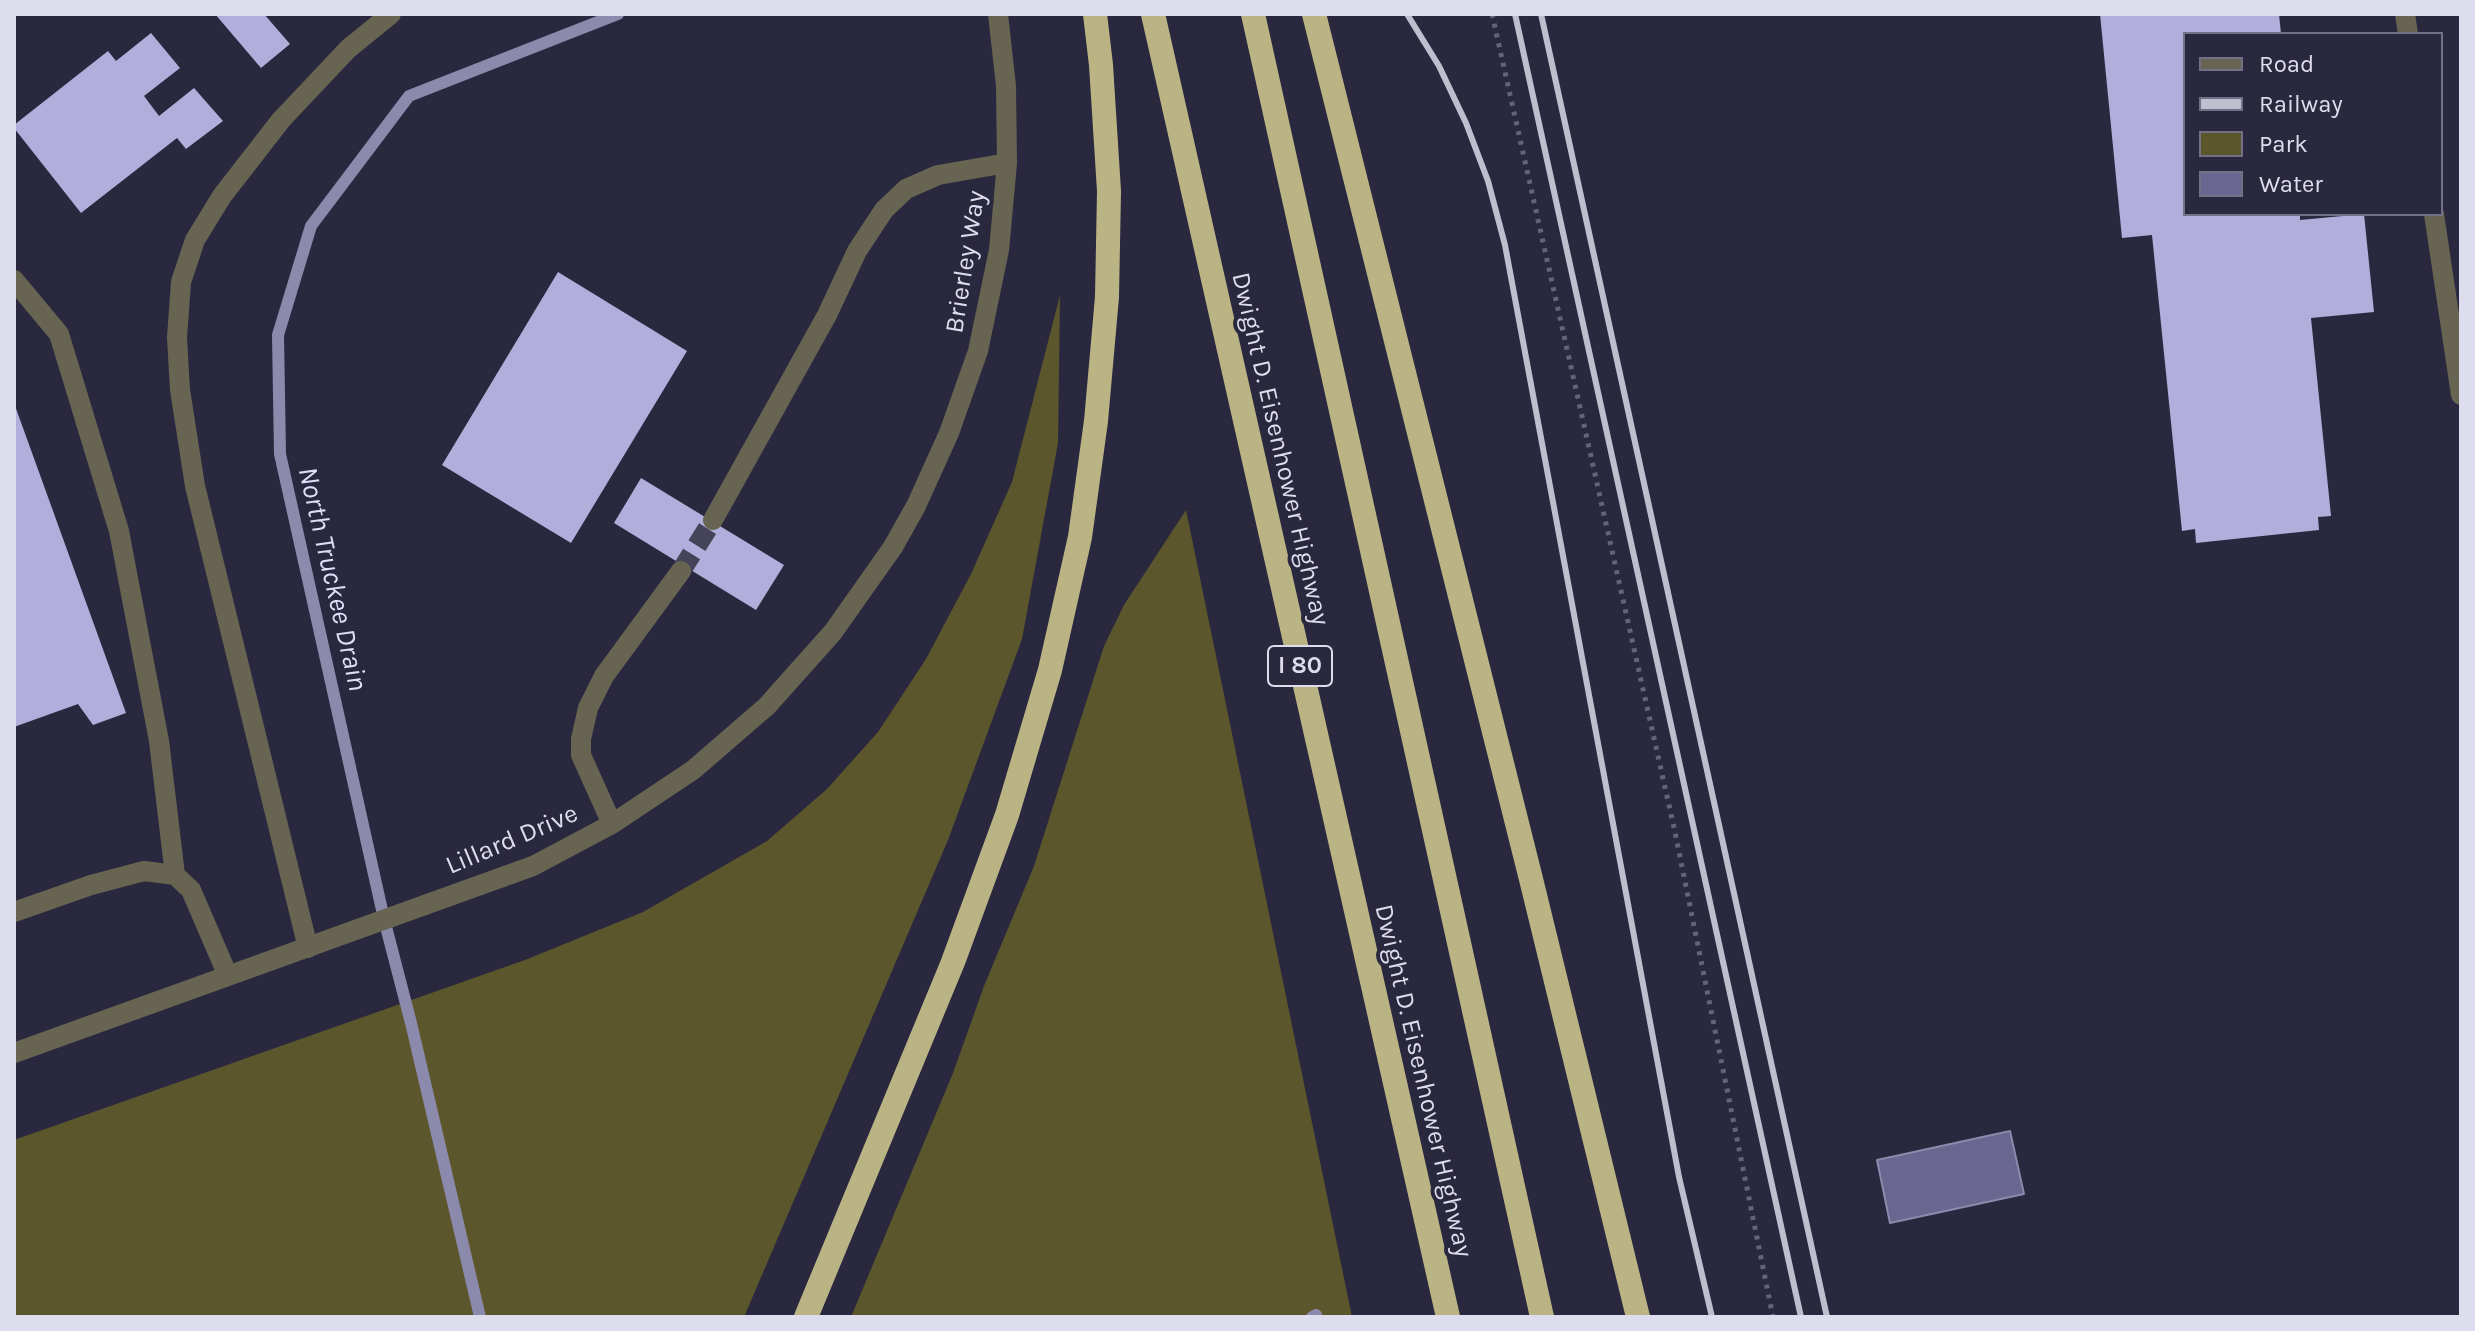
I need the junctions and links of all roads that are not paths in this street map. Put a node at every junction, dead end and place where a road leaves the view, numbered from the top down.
1 (391, 14) edge
2 (998, 14) edge
3 (1095, 14) edge
4 (1153, 14) edge
5 (1253, 14) edge
6 (1314, 14) edge
7 (1007, 163) junction
8 (2434, 216) edge
9 (14, 280) edge
10 (2461, 395) edge
11 (916, 506) joint
12 (713, 520) tunnel mouth
13 (681, 571) tunnel mouth
14 (612, 824) junction
15 (175, 875) junction
16 (14, 912) edge
17 (308, 948) junction
18 (228, 976) junction
19 (14, 1053) edge
20 (806, 1317) edge
21 (1448, 1317) edge
22 (1542, 1317) edge
23 (1638, 1317) edge

1 - 17 street
2 - 7 street, Brierley Way
3 - 20 highway
4 - 21 highway, Dwight D. Eisenhower Highway / I 80
5 - 22 highway
6 - 23 highway
7 - 11 street, Brierley Way
7 - 12 street
8 - 10 street
9 - 15 street
11 - 14 street, Lillard Drive
13 - 14 street
14 - 17 street, Lillard Drive
15 - 16 street
15 - 18 street
17 - 18 street, Lillard Drive
18 - 19 street, Lillard Drive

